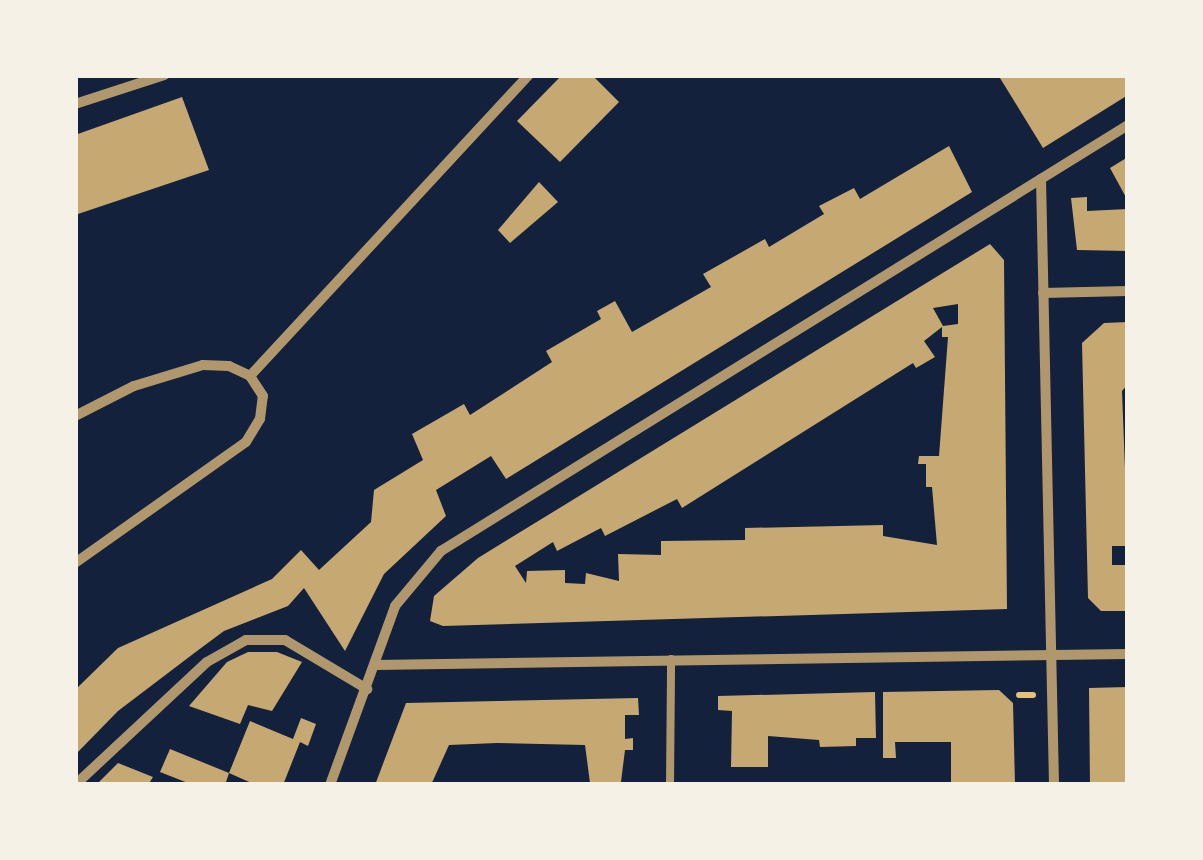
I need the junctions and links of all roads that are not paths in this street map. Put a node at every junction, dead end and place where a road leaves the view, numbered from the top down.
1 (164, 75) edge
2 (528, 75) edge
3 (75, 104) edge
4 (1128, 125) edge
5 (1041, 179) junction
6 (1128, 291) edge
7 (1043, 292) junction
8 (250, 376) junction
9 (75, 416) edge
10 (75, 563) edge
11 (1050, 650) junction
12 (1128, 654) edge
13 (671, 659) junction
14 (375, 665) junction
15 (366, 689) junction
16 (75, 785) edge
17 (330, 785) edge
18 (670, 785) edge
19 (1054, 785) edge

1 - 3 street
2 - 8 street
4 - 5 street
5 - 7 street
5 - 14 street
6 - 7 street
7 - 11 street
8 - 9 street
8 - 10 street
11 - 12 street
11 - 13 street
11 - 19 street
13 - 14 street
13 - 18 lane
14 - 15 street
15 - 16 street
15 - 17 street

